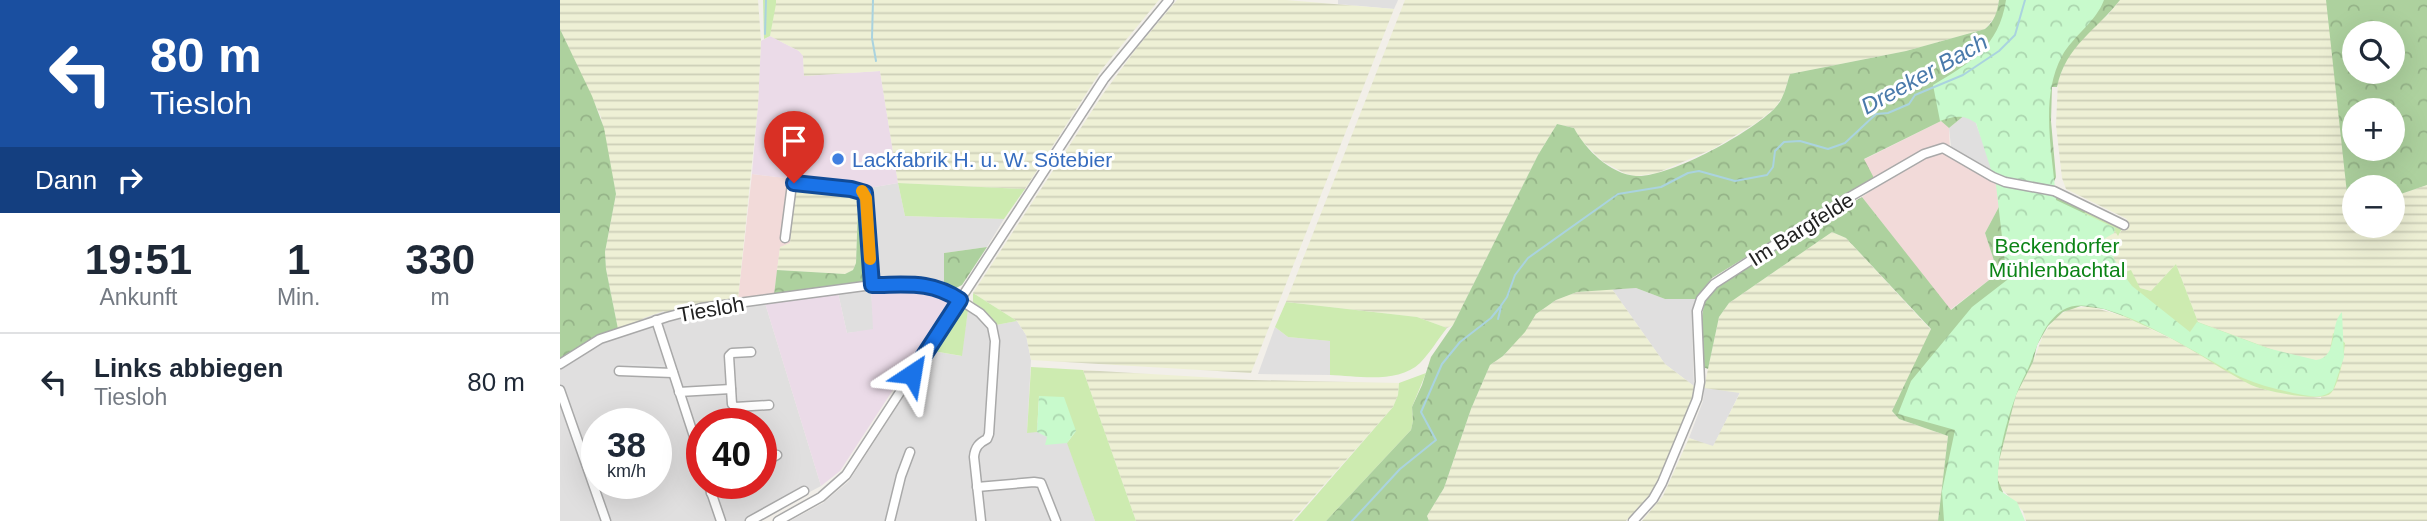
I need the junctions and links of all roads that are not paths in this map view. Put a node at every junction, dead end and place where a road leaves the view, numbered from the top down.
1 (1169, 0) edge
2 (2124, 225) dead end
3 (785, 238) dead end
4 (872, 285) junction
5 (960, 300) junction
6 (656, 320) junction
7 (751, 352) dead end
8 (560, 364) edge
9 (619, 370) dead end
10 (673, 373) junction
11 (731, 389) junction
12 (560, 390) edge
13 (679, 392) junction
14 (769, 405) dead end
15 (686, 413) edge
16 (910, 452) dead end
17 (977, 487) junction
18 (804, 491) dead end
19 (713, 499) edge
20 (606, 521) edge
21 (721, 521) edge
22 (750, 521) edge
23 (778, 521) edge
24 (890, 521) edge
25 (981, 521) edge
26 (1056, 521) edge
27 (1633, 521) edge

1 - 5 street
2 - 27 street, Im Bargfelde
3 - 4 street
4 - 5 street, Tiesloh
4 - 6 street, Tiesloh
5 - 17 street, Tiesloh
5 - 23 street
6 - 8 street, Tiesloh
6 - 10 street
7 - 11 street
9 - 10 street
10 - 13 street
11 - 13 street
11 - 14 street
12 - 20 street
13 - 15 street
16 - 24 street
17 - 25 street, Tiesloh
17 - 26 street
18 - 22 street
19 - 21 street

